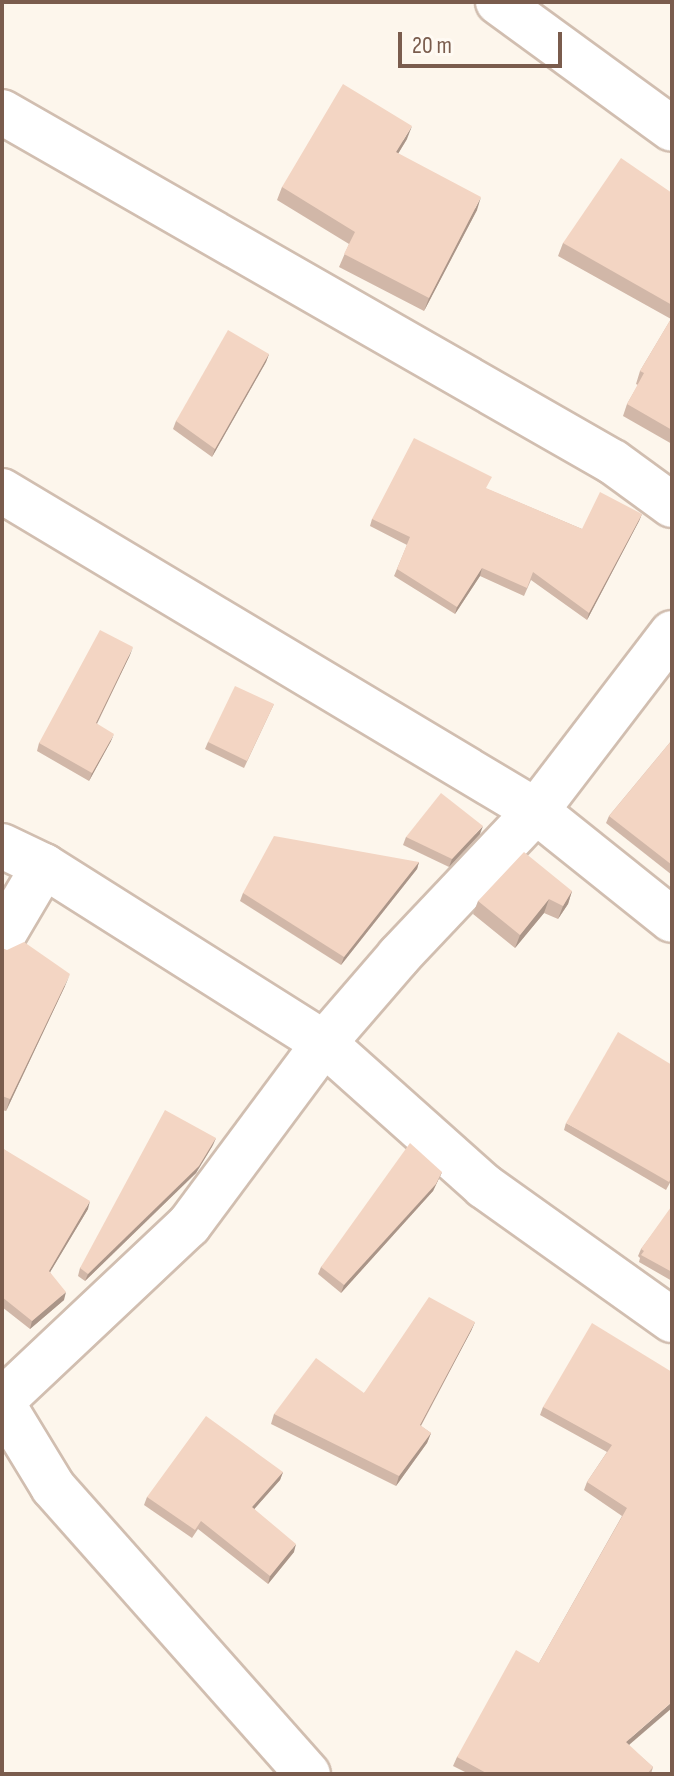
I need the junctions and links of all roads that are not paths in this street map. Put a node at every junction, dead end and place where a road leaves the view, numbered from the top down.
1 (498, 2) edge
2 (2, 112) edge
3 (672, 129) edge
4 (2, 491) edge
5 (672, 505) edge
6 (672, 633) edge
7 (536, 811) junction
8 (2, 846) edge
9 (44, 866) junction
10 (672, 920) edge
11 (2, 937) edge
12 (324, 1043) junction
13 (672, 1320) edge
14 (2, 1402) edge
15 (308, 1774) edge

1 - 3 street
2 - 5 street
4 - 7 street
6 - 7 street
7 - 10 street
7 - 12 street
8 - 9 street
9 - 11 street
9 - 12 street
12 - 13 street
12 - 14 street
14 - 15 street

